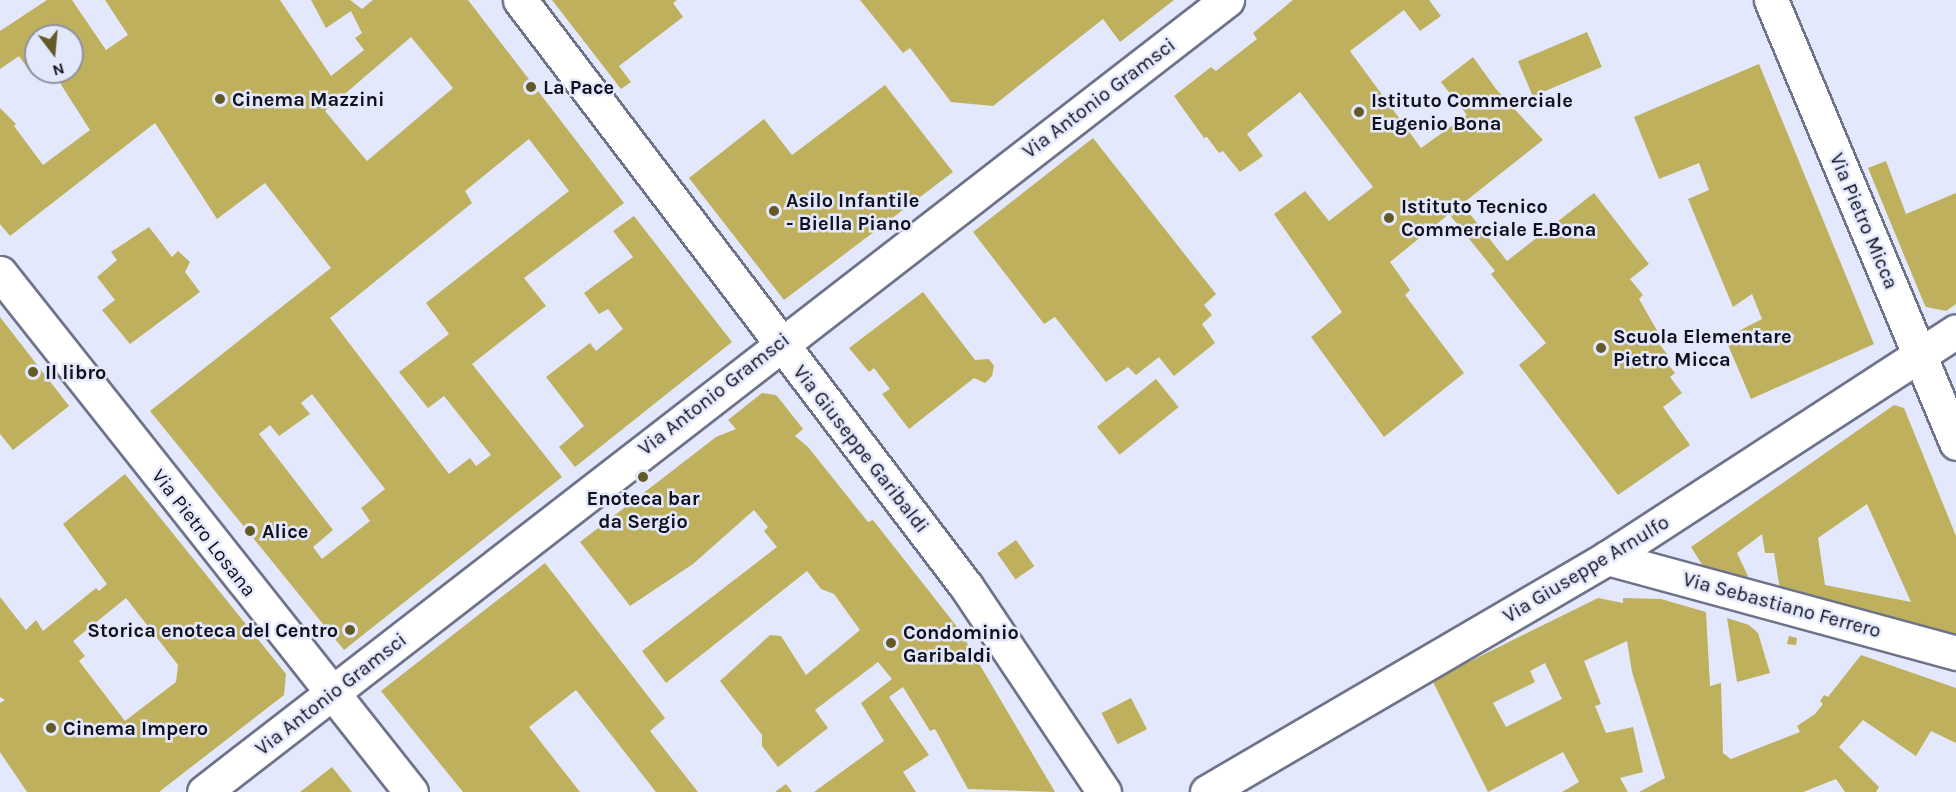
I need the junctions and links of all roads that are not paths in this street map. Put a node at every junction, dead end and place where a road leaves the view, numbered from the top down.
1 (519, 0) edge
2 (1227, 0) edge
3 (1771, 0) edge
4 (0, 273) edge
5 (1956, 332) edge
6 (779, 343) junction
7 (1921, 356) junction
8 (1956, 443) edge
9 (1607, 558) junction
10 (1956, 653) edge
11 (332, 695) junction
12 (204, 792) edge
13 (411, 792) edge
14 (1104, 792) edge
15 (1207, 792) edge

1 - 6 street, Via Giuseppe Garibaldi
2 - 6 street, Via Antonio Gramsci
3 - 7 street, Via Pietro Micca
4 - 11 street, Via Pietro Losana
5 - 7 street, Via Giuseppe Arnulfo
6 - 11 street, Via Antonio Gramsci
6 - 14 street, Via Giuseppe Garibaldi
7 - 8 street, Via Pietro Micca
7 - 9 street, Via Giuseppe Arnulfo
9 - 10 street, Via Sebastiano Ferrero
9 - 15 street, Via Giuseppe Arnulfo
11 - 12 street, Via Antonio Gramsci
11 - 13 street, Via Pietro Losana

